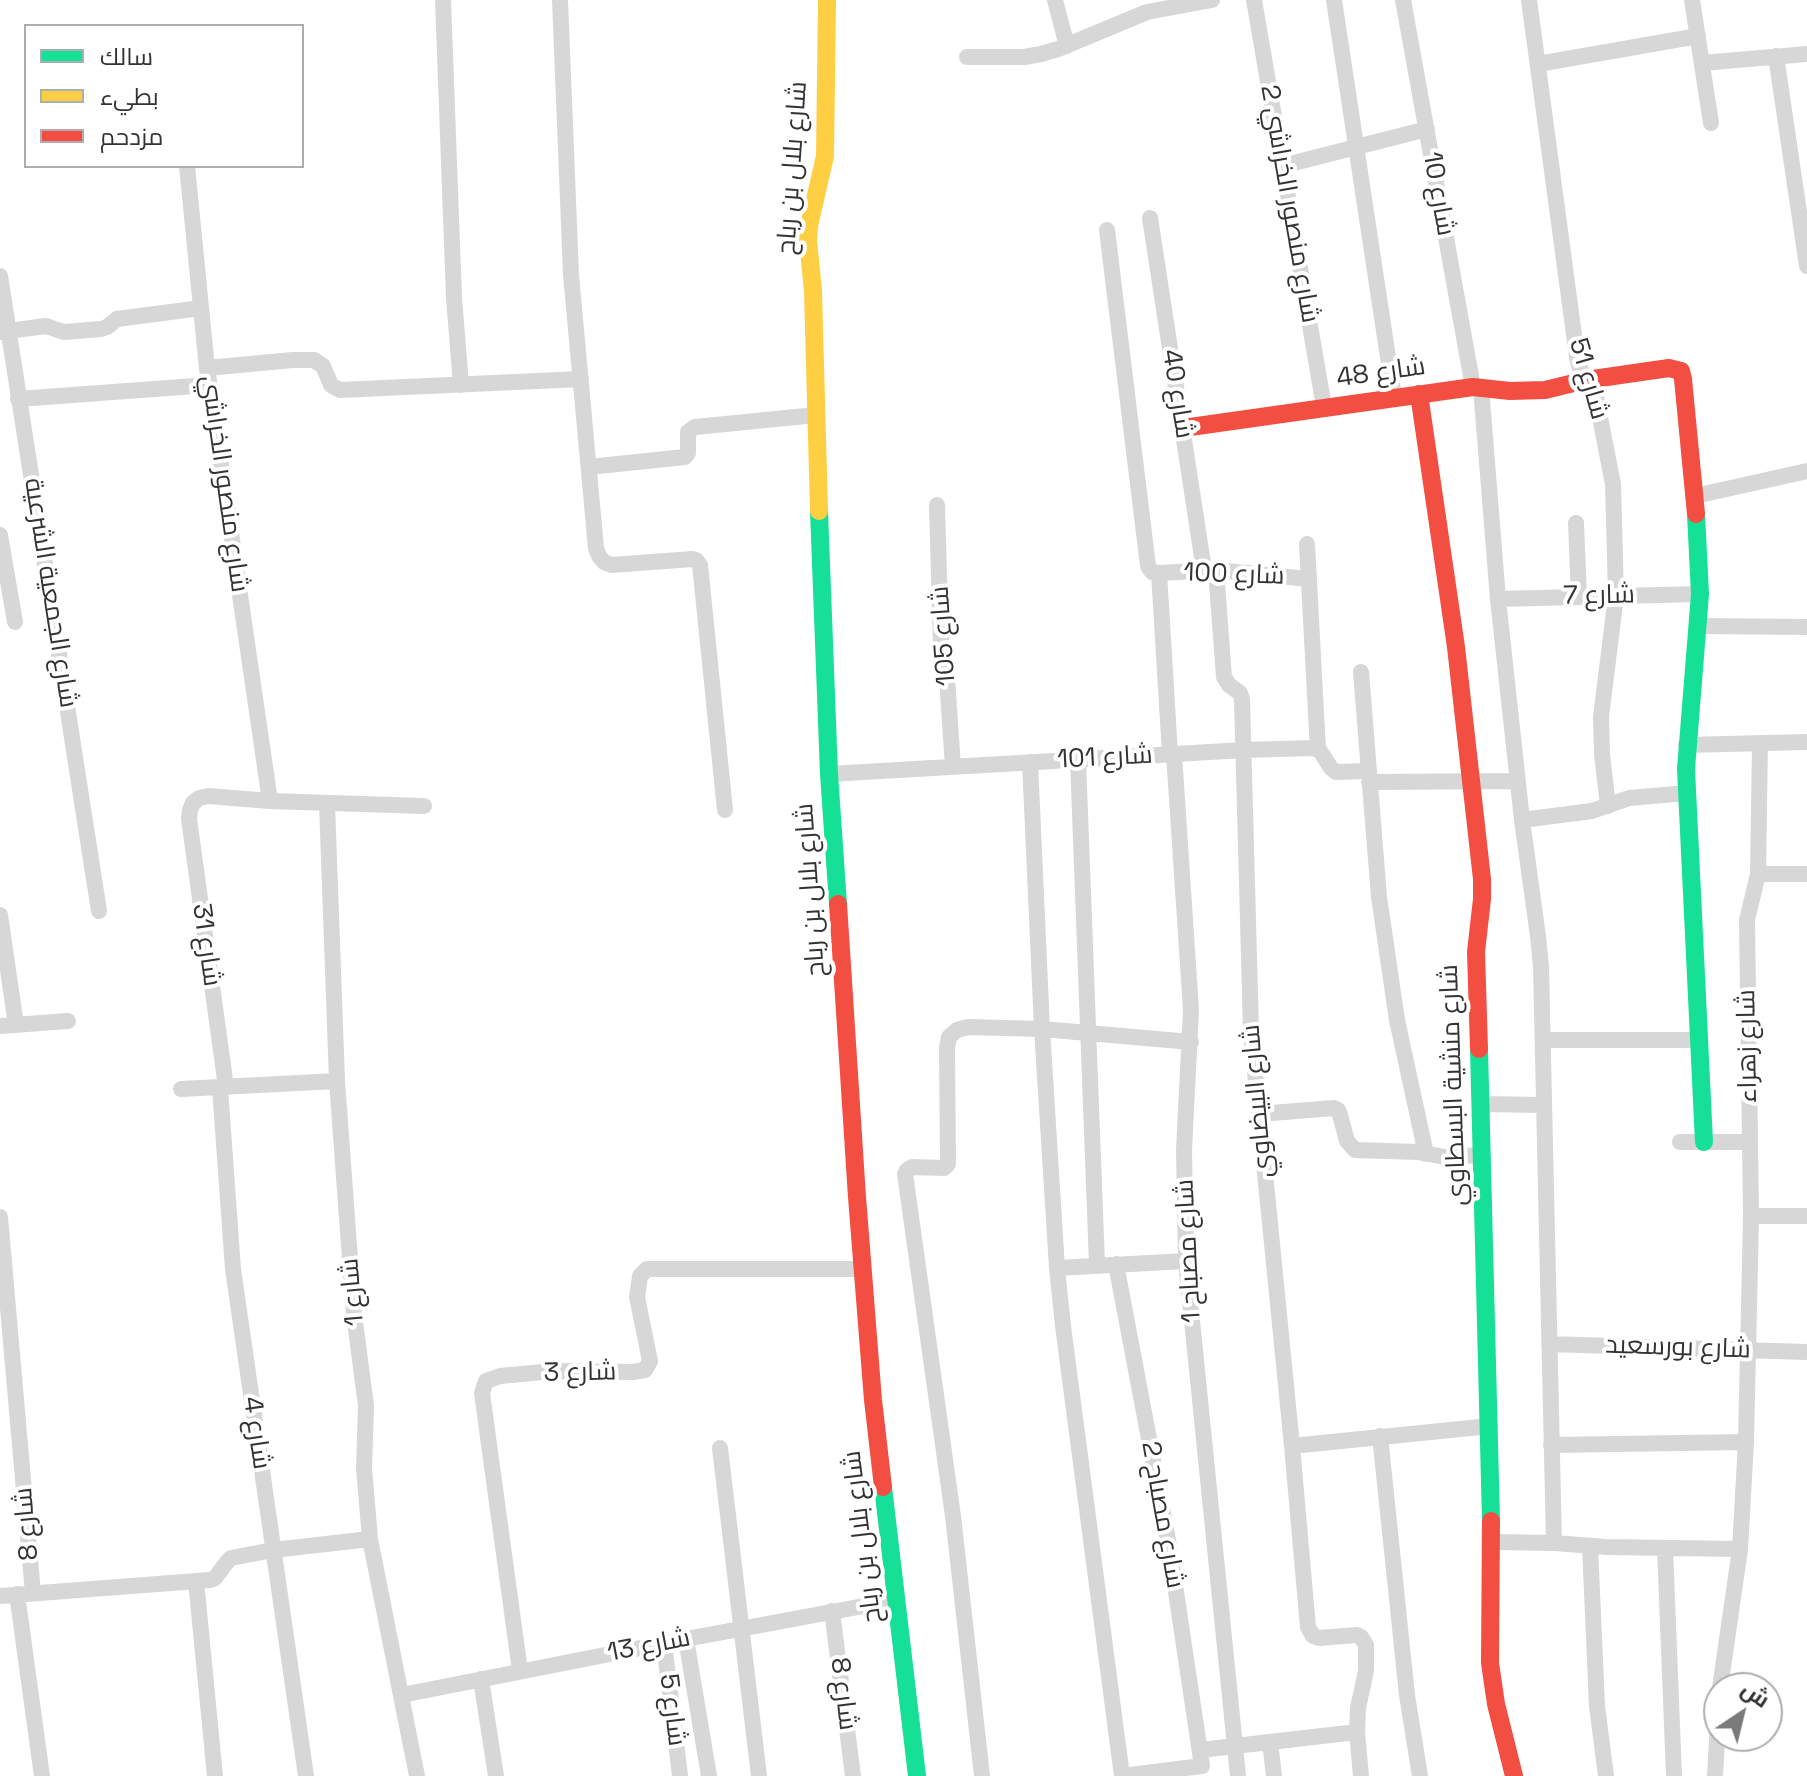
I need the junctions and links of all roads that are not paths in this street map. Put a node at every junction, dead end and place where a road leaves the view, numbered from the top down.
1 (443, 0) edge
2 (560, 0) edge
3 (827, 0) edge
4 (1055, 0) edge
5 (1254, 0) edge
6 (1334, 0) edge
7 (1403, 0) edge
8 (1529, 0) edge
9 (1692, 0) edge
10 (1204, 1) edge
11 (1698, 36) junction
12 (1067, 46) junction
13 (1807, 54) edge
14 (1776, 56) junction
15 (967, 57) dead end
16 (1702, 63) junction
17 (1538, 64) junction
18 (1711, 123) dead end
19 (1427, 129) junction
20 (1356, 148) junction
21 (1282, 166) junction
22 (187, 168) edge
23 (1150, 218) dead end
24 (1107, 230) dead end
25 (1807, 266) edge
26 (0, 276) edge
27 (201, 308) junction
28 (4, 331) edge
29 (208, 376) junction
30 (581, 379) junction
31 (1586, 380) junction
32 (461, 385) junction
33 (1477, 388) junction
34 (1419, 394) junction
35 (1394, 397) junction
36 (18, 399) junction
37 (1324, 407) junction
38 (816, 415) junction
39 (1183, 428) junction
40 (589, 467) junction
41 (1807, 471) edge
42 (1695, 496) junction
43 (937, 505) dead end
44 (1576, 523) dead end
45 (0, 535) edge
46 (1307, 544) dead end
47 (1210, 570) junction
48 (1159, 573) junction
49 (1309, 579) junction
50 (1700, 594) junction
51 (1616, 596) junction
52 (1579, 597) junction
53 (1498, 599) junction
54 (15, 622) dead end
55 (1698, 626) junction
56 (1807, 627) edge
57 (1361, 672) dead end
58 (1807, 742) edge
59 (1760, 743) junction
60 (1686, 745) junction
61 (1244, 750) junction
62 (1318, 750) junction
63 (1172, 754) junction
64 (1078, 760) junction
65 (1030, 762) junction
66 (953, 767) junction
67 (829, 774) junction
68 (1368, 777) junction
69 (1472, 781) junction
70 (1517, 781) junction
71 (1687, 793) junction
72 (270, 801) junction
73 (327, 804) junction
74 (424, 806) dead end
75 (1608, 806) junction
76 (725, 810) dead end
77 (1522, 820) junction
78 (1758, 874) junction
79 (1807, 874) edge
80 (99, 911) dead end
81 (0, 915) edge
82 (68, 1021) dead end
83 (8, 1025) edge
84 (1042, 1029) junction
85 (1088, 1034) junction
86 (1543, 1040) junction
87 (1699, 1040) junction
88 (1191, 1042) junction
89 (337, 1081) junction
90 (223, 1088) junction
91 (181, 1089) dead end
92 (1480, 1104) junction
93 (1544, 1105) junction
94 (1259, 1114) junction
95 (1680, 1142) dead end
96 (1704, 1142) junction
97 (1749, 1142) junction
98 (1426, 1154) junction
99 (1482, 1155) junction
100 (1751, 1216) junction
101 (1807, 1216) edge
102 (0, 1217) edge
103 (1186, 1261) junction
104 (1116, 1264) junction
105 (1097, 1265) junction
106 (1057, 1268) junction
107 (862, 1269) junction
108 (1549, 1344) junction
109 (1749, 1350) junction
110 (1807, 1352) edge
111 (1490, 1426) junction
112 (1380, 1436) junction
113 (1746, 1442) junction
114 (1551, 1445) junction
115 (1292, 1446) junction
116 (720, 1448) dead end
117 (370, 1539) junction
118 (1492, 1542) junction
119 (1554, 1543) junction
120 (1590, 1546) junction
121 (1665, 1548) junction
122 (1740, 1549) junction
123 (273, 1550) junction
124 (196, 1581) junction
125 (17, 1594) edge
126 (896, 1600) junction
127 (832, 1611) junction
128 (741, 1628) junction
129 (686, 1639) junction
130 (664, 1643) junction
131 (520, 1671) junction
132 (1722, 1672) edge
133 (481, 1679) junction
134 (402, 1695) junction
135 (1357, 1732) junction
136 (1270, 1742) junction
137 (1235, 1746) junction
138 (1716, 1752) edge
139 (1199, 1765) edge
140 (42, 1776) edge
141 (215, 1776) edge
142 (306, 1776) edge
143 (417, 1776) edge
144 (496, 1776) edge
145 (680, 1776) edge
146 (709, 1776) edge
147 (759, 1776) edge
148 (853, 1776) edge
149 (917, 1776) edge
150 (982, 1776) edge
151 (1238, 1776) edge
152 (1274, 1776) edge
153 (1361, 1776) edge
154 (1420, 1776) edge
155 (1514, 1776) edge
156 (1606, 1776) edge
157 (1674, 1776) edge
158 (1715, 1776) edge

1 - 32 street
2 - 30 street
3 - 38 street, شارع بلال بن رباح
4 - 12 street
5 - 21 street, شارع منصور الخراشي 2
6 - 20 street
7 - 19 street, شارع 10
8 - 17 street, شارع 51
9 - 11 street
10 - 12 street
11 - 16 street
11 - 17 street
12 - 15 street
13 - 14 street
14 - 16 street
14 - 25 street
16 - 18 street
17 - 31 street, شارع 51
19 - 20 street
19 - 33 street, شارع 10
20 - 21 street
20 - 35 street
21 - 37 street, شارع منصور الخراشي 2
22 - 27 street, شارع منصور الخراشي
23 - 39 street, شارع 40
24 - 48 street, شارع مصباح 1
26 - 28 street, شارع الجمعية الشرعية
27 - 28 street
27 - 29 street, شارع منصور الخراشي
28 - 36 street, شارع الجمعية الشرعية
29 - 32 street
29 - 36 street
29 - 72 street, شارع منصور الخراشي
30 - 32 street
30 - 40 street
31 - 33 street, شارع 48
31 - 42 street, شارع 48
31 - 51 street, شارع 51
33 - 34 street, شارع 48
33 - 53 street, شارع 10
34 - 35 street, شارع 48
34 - 69 street, شارع منشية البسطاوي
35 - 37 street, شارع 48
36 - 80 street, شارع الجمعية الشرعية
37 - 39 street, شارع 48
38 - 40 street
38 - 67 street, شارع بلال بن رباح
39 - 47 street, شارع 40
40 - 76 street
41 - 42 street
42 - 50 street
43 - 66 street, شارع 105
44 - 52 street
45 - 54 street
46 - 49 street
47 - 48 street, شارع 100
47 - 49 street, شارع 100
47 - 61 street, شارع البيضاوي
48 - 63 street, شارع مصباح 1
49 - 62 street
50 - 51 street, شارع 7
50 - 55 street
51 - 52 street, شارع 7
51 - 75 street, شارع 51
52 - 53 street, شارع 7
53 - 70 street, شارع 10
55 - 56 street
55 - 60 street
57 - 68 street
58 - 59 street
59 - 60 street
59 - 78 street, شارع زهراء
60 - 71 street
61 - 62 street, شارع 101
61 - 63 street, شارع 101
61 - 94 street, شارع البيضاوي
62 - 68 street
63 - 64 street, شارع 101
63 - 88 street, شارع مصباح 1
64 - 65 street, شارع 101
64 - 85 street
65 - 66 street, شارع 101
65 - 84 street
66 - 67 street, شارع 101
67 - 107 street, شارع بلال بن رباح
68 - 69 street
68 - 98 street
69 - 70 street
69 - 92 street, شارع منشية البسطاوي
70 - 77 street, شارع 10
71 - 75 street
71 - 87 street
72 - 73 street
72 - 90 street, شارع 31
73 - 74 street
73 - 89 street, شارع 1
75 - 77 street
77 - 86 street, شارع 10
78 - 79 street
78 - 97 street, شارع زهراء
81 - 83 street
82 - 83 street
84 - 85 street
84 - 106 street
84 - 150 street
85 - 88 street
85 - 105 street
86 - 87 street
86 - 93 street, شارع 10
87 - 96 street
88 - 103 street, شارع مصباح 1
89 - 90 street
89 - 117 street, شارع 1
90 - 91 street
90 - 123 street, شارع 4
92 - 93 street
92 - 99 street, شارع منشية البسطاوي
93 - 108 street, شارع 10
94 - 98 street
94 - 115 street, شارع البيضاوي
95 - 96 street
96 - 97 street
97 - 100 street, شارع زهراء
98 - 99 street
99 - 111 street, شارع منشية البسطاوي
100 - 101 street
100 - 109 street, شارع زهراء
102 - 125 street, شارع 8
103 - 104 street
103 - 137 street, شارع مصباح 1
104 - 105 street
104 - 139 street, شارع مصباح 2
105 - 106 street
106 - 139 street
107 - 126 street, شارع بلال بن رباح
107 - 131 street, شارع 3
108 - 109 street, شارع بورسعيد
108 - 114 street, شارع 10
109 - 110 street, شارع بورسعيد
109 - 113 street, شارع زهراء
111 - 112 street
111 - 118 street, شارع منشية البسطاوي
112 - 115 street
112 - 154 street
113 - 114 street
113 - 122 street, شارع زهراء
114 - 119 street, شارع 10
115 - 135 street, شارع البيضاوي
116 - 128 street
117 - 123 street
117 - 134 street, شارع 1
118 - 119 street
118 - 155 street, شارع منشية البسطاوي
119 - 120 street
120 - 121 street
120 - 156 street
121 - 122 street
121 - 157 street
122 - 132 street, شارع زهراء
123 - 124 street
123 - 142 street, شارع 4
124 - 125 street
124 - 141 street
125 - 140 street, شارع 8
126 - 127 street, شارع 13
126 - 149 street, شارع بلال بن رباح
127 - 128 street, شارع 13
127 - 148 street, شارع 8
128 - 129 street, شارع 13
128 - 147 street
129 - 130 street, شارع 13
129 - 146 street
130 - 131 street, شارع 13
130 - 145 street, شارع 5
131 - 133 street, شارع 13
133 - 134 street, شارع 13
133 - 144 street
134 - 143 street, شارع 1
135 - 136 street
135 - 153 street
136 - 137 street
136 - 152 street
137 - 139 street
137 - 151 street, شارع مصباح 1
138 - 158 street

